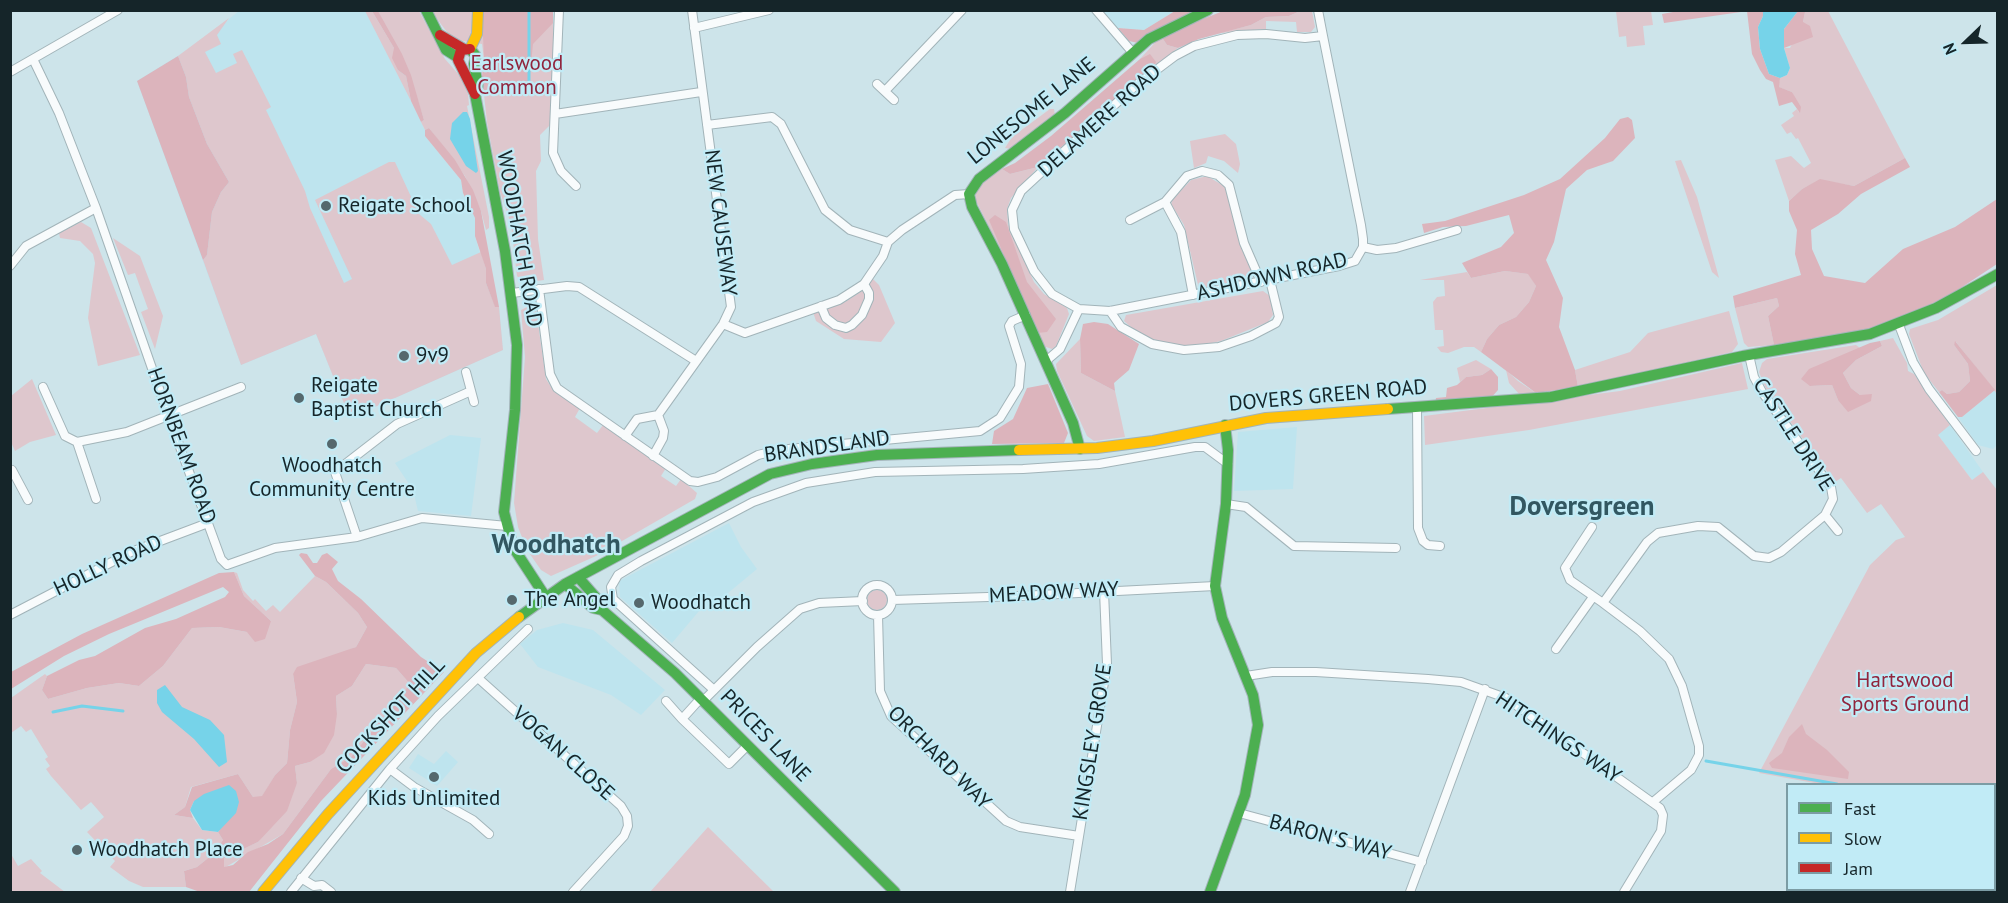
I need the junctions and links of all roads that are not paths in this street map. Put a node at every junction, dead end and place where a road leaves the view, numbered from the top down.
1 (118, 10) edge
2 (426, 10) edge
3 (478, 10) edge
4 (559, 10) edge
5 (692, 10) edge
6 (769, 10) edge
7 (962, 10) edge
8 (1096, 10) edge
9 (1208, 10) edge
10 (1318, 10) edge
11 (694, 28) junction
12 (1323, 36) junction
13 (1133, 53) junction
14 (466, 57) junction
15 (33, 59) junction
16 (10, 72) edge
17 (877, 84) dead end
18 (885, 91) junction
19 (701, 92) junction
20 (894, 100) dead end
21 (555, 114) junction
22 (707, 125) junction
23 (576, 186) dead end
24 (969, 194) junction
25 (1165, 202) junction
26 (96, 208) junction
27 (1130, 220) dead end
28 (1457, 231) dead end
29 (888, 242) junction
30 (1363, 247) junction
31 (10, 266) edge
32 (1998, 274) edge
33 (1266, 281) junction
34 (864, 284) junction
35 (538, 289) junction
36 (512, 293) junction
37 (1193, 295) junction
38 (821, 306) junction
39 (1079, 309) junction
40 (1110, 311) junction
41 (1026, 315) junction
42 (723, 324) junction
43 (1899, 325) junction
44 (1749, 355) junction
45 (696, 361) junction
46 (1046, 361) junction
47 (466, 372) dead end
48 (43, 387) dead end
49 (242, 387) dead end
50 (471, 390) junction
51 (474, 402) dead end
52 (1417, 407) junction
53 (658, 415) junction
54 (169, 417) junction
55 (1225, 424) junction
56 (625, 436) junction
57 (77, 442) junction
58 (1097, 448) junction
59 (1080, 449) junction
60 (1976, 451) dead end
61 (653, 456) junction
62 (1099, 464) junction
63 (1228, 464) junction
64 (11, 468) edge
65 (96, 499) dead end
66 (28, 500) dead end
67 (1226, 504) junction
68 (1825, 515) junction
69 (208, 523) junction
70 (507, 526) junction
71 (1592, 527) dead end
72 (1838, 531) dead end
73 (357, 537) junction
74 (1440, 546) dead end
75 (633, 547) junction
76 (1396, 548) dead end
77 (641, 561) junction
78 (578, 577) junction
79 (565, 584) junction
80 (1215, 586) junction
81 (1104, 591) junction
82 (545, 596) junction
83 (1593, 597) junction
84 (892, 600) junction
85 (862, 601) junction
86 (1603, 603) junction
87 (602, 610) junction
88 (625, 610) junction
89 (10, 615) edge
90 (878, 615) junction
91 (614, 620) junction
92 (528, 629) dead end
93 (1556, 649) dead end
94 (1246, 675) junction
95 (478, 678) junction
96 (1485, 689) junction
97 (714, 690) junction
98 (702, 699) junction
99 (666, 701) dead end
100 (682, 719) junction
101 (748, 745) junction
102 (390, 769) junction
103 (1653, 802) junction
104 (1239, 813) junction
105 (489, 834) dead end
106 (1079, 836) junction
107 (1422, 862) junction
108 (301, 878) junction
109 (315, 889) edge
110 (263, 892) edge
111 (291, 892) edge
112 (331, 892) edge
113 (573, 892) edge
114 (895, 892) edge
115 (1070, 892) edge
116 (1210, 892) edge
117 (1410, 892) edge
118 (1624, 892) edge

1 - 15 street
2 - 14 main road, WOODHATCH ROAD
3 - 14 main road
4 - 21 street
5 - 11 street, NEW CAUSEWAY
6 - 11 street
7 - 18 street
8 - 13 street
9 - 13 main road, LONESOME LANE
10 - 12 street, ASHDOWN ROAD
11 - 19 street, NEW CAUSEWAY
12 - 30 street, ASHDOWN ROAD
12 - 39 street, DELAMERE ROAD
13 - 24 main road, LONESOME LANE
14 - 36 main road, WOODHATCH ROAD
15 - 16 street
15 - 26 street, HORNBEAM ROAD
17 - 18 street
18 - 20 street
19 - 21 street
19 - 22 street, NEW CAUSEWAY
21 - 23 street
22 - 29 street
22 - 42 street, NEW CAUSEWAY
24 - 29 street
24 - 41 main road, LONESOME LANE
25 - 27 street
25 - 33 street
25 - 37 street
26 - 31 street
26 - 54 street, HORNBEAM ROAD
28 - 30 street
29 - 34 street
30 - 33 street, ASHDOWN ROAD
32 - 43 main road, DOVERS GREEN ROAD
33 - 37 street, ASHDOWN ROAD
33 - 40 street
34 - 38 street
34 - 38 street
35 - 36 street
35 - 45 street
35 - 56 street, BRANDSLAND
36 - 70 main road, WOODHATCH ROAD
37 - 40 street, ASHDOWN ROAD
38 - 42 street
39 - 40 street, ASHDOWN ROAD
39 - 46 street
41 - 46 main road, LONESOME LANE
41 - 61 street, BRANDSLAND
42 - 45 street, NEW CAUSEWAY
43 - 44 main road, DOVERS GREEN ROAD
43 - 60 street
44 - 52 main road, DOVERS GREEN ROAD
44 - 68 street, CASTLE DRIVE
45 - 53 street, NEW CAUSEWAY
46 - 59 main road, LONESOME LANE
47 - 50 street
48 - 57 street
49 - 54 street
50 - 51 street
50 - 73 street
52 - 55 main road, DOVERS GREEN ROAD
52 - 74 street
53 - 56 street
53 - 61 street
54 - 57 street
54 - 69 street, HORNBEAM ROAD
55 - 58 main road, DOVERS GREEN ROAD
55 - 63 main road
56 - 61 street, BRANDSLAND
57 - 65 street
58 - 59 main road, DOVERS GREEN ROAD
58 - 62 street
59 - 75 main road, DOVERS GREEN ROAD
62 - 63 street
62 - 77 street
63 - 67 main road
64 - 66 street
67 - 76 street
67 - 80 main road
68 - 72 street
68 - 86 street, CASTLE DRIVE
69 - 73 street, HORNBEAM ROAD
69 - 89 street, HOLLY ROAD
70 - 73 street, HORNBEAM ROAD
70 - 82 main road, WOODHATCH ROAD
71 - 83 street
75 - 77 street
75 - 78 main road, DOVERS GREEN ROAD
77 - 88 street, PRICES LANE
78 - 79 main road, DOVERS GREEN ROAD
78 - 87 main road, PRICES LANE
79 - 82 main road, COCKSHOT HILL
79 - 87 main road, PRICES LANE
80 - 81 street, MEADOW WAY
80 - 94 main road
81 - 84 street, MEADOW WAY
81 - 106 street, KINGSLEY GROVE
82 - 110 main road, COCKSHOT HILL
83 - 86 street
83 - 93 street
84 - 85 street
84 - 90 street
85 - 90 street
85 - 97 street
86 - 103 street
87 - 91 main road, PRICES LANE
88 - 91 street
88 - 97 street, PRICES LANE
90 - 106 street, ORCHARD WAY
91 - 98 main road, PRICES LANE
92 - 95 street, COCKSHOT HILL
94 - 96 street, HITCHINGS WAY
94 - 104 main road
95 - 102 street, COCKSHOT HILL
95 - 113 street, VOGAN CLOSE
96 - 103 street, HITCHINGS WAY
96 - 107 street
97 - 98 street
98 - 100 street
98 - 101 main road, PRICES LANE
99 - 100 street
100 - 101 street
101 - 114 main road, PRICES LANE
102 - 105 street
102 - 108 street, COCKSHOT HILL
103 - 118 street
104 - 107 street, BARON'S WAY
104 - 116 main road
106 - 115 street, KINGSLEY GROVE
107 - 117 street
108 - 109 street
108 - 111 street, COCKSHOT HILL
109 - 112 street

